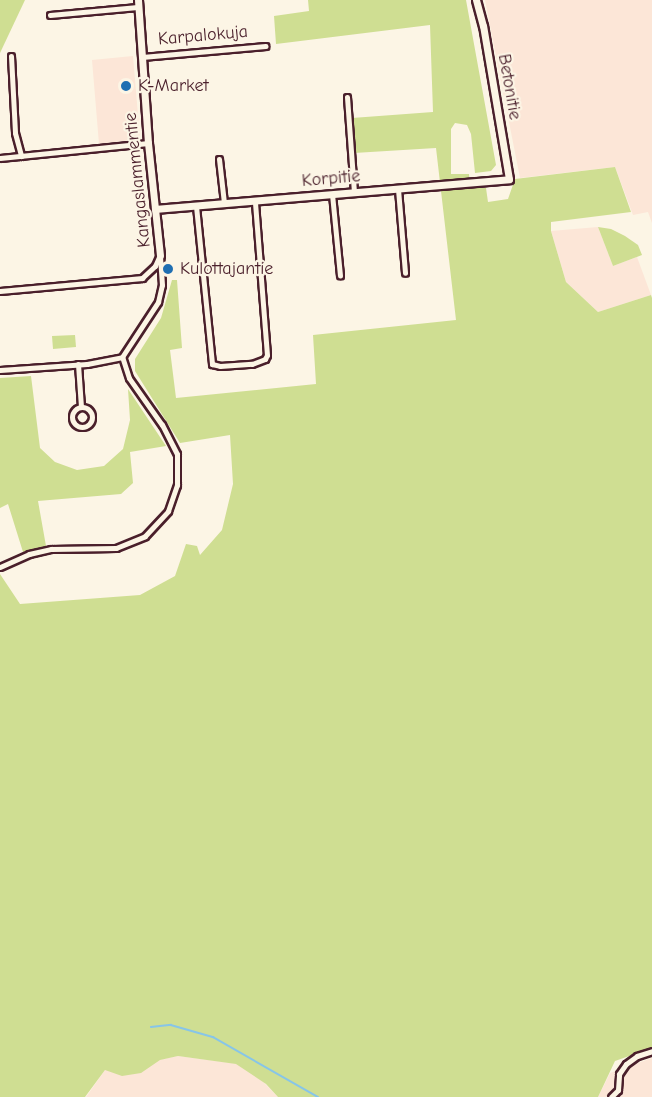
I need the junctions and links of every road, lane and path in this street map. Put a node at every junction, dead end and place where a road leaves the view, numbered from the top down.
1 (476, 0) edge
2 (138, 3) edge
3 (50, 15) dead end
4 (266, 46) dead end
5 (11, 56) dead end
6 (142, 57) junction
7 (347, 97) dead end
8 (148, 143) junction
9 (21, 156) junction
10 (0, 158) edge
11 (219, 159) dead end
12 (509, 179) joint
13 (398, 189) junction
14 (354, 192) junction
15 (332, 194) junction
16 (255, 201) junction
17 (224, 204) junction
18 (196, 206) junction
19 (155, 209) junction
20 (160, 255) junction
21 (405, 273) dead end
22 (340, 276) dead end
23 (0, 291) edge
24 (122, 357) junction
25 (78, 364) junction
26 (0, 370) edge
27 (81, 407) dead end
28 (0, 567) edge
29 (652, 1051) edge
30 (611, 1097) edge

1 - 12 street, Betonitie
2 - 3 street
2 - 6 street, Kangaslammentie
4 - 6 street, Karpalokuja
5 - 9 street
6 - 8 street, Kangaslammentie
7 - 14 street
8 - 9 street
8 - 19 street, Kangaslammentie
9 - 10 street
11 - 17 street
12 - 13 street, Korpitie
13 - 14 street, Korpitie
13 - 21 street
14 - 15 street, Korpitie
15 - 16 street, Korpitie
15 - 22 street
16 - 17 street, Korpitie
16 - 18 street
17 - 18 street, Korpitie
18 - 19 street, Korpitie
19 - 20 street, Kangaslammentie
20 - 23 street
20 - 24 street, Kangaslammentie
24 - 25 street
24 - 28 street
25 - 26 street
25 - 27 street
29 - 30 street

